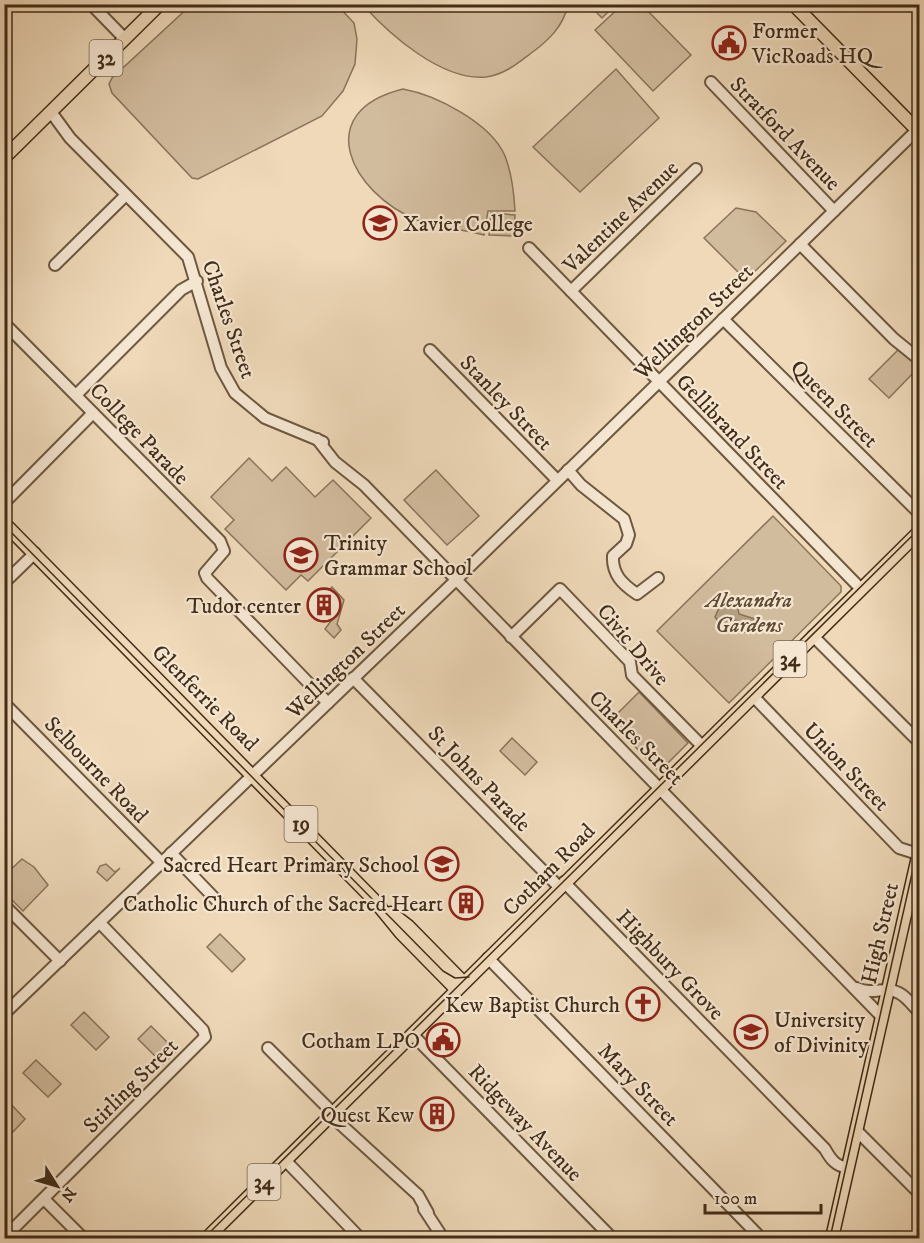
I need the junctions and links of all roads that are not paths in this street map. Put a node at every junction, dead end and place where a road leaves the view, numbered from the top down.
1 (91, 4) edge
2 (160, 4) edge
3 (793, 4) edge
4 (125, 39) junction
5 (711, 82) dead end
6 (51, 112) junction
7 (39, 124) junction
8 (918, 132) edge
9 (70, 138) junction
10 (4, 158) edge
11 (696, 169) dead end
12 (126, 195) junction
13 (834, 211) junction
14 (800, 244) junction
15 (529, 248) dead end
16 (55, 266) dead end
17 (197, 281) junction
18 (571, 291) junction
19 (723, 319) junction
20 (4, 323) edge
21 (430, 350) dead end
22 (920, 360) edge
23 (658, 382) junction
24 (76, 395) junction
25 (93, 413) junction
26 (568, 470) junction
27 (557, 480) junction
28 (4, 502) edge
29 (920, 514) edge
30 (4, 523) edge
31 (920, 531) edge
32 (34, 553) junction
33 (658, 578) dead end
34 (456, 580) junction
35 (4, 583) edge
36 (861, 589) junction
37 (813, 636) junction
38 (511, 637) junction
39 (355, 677) junction
40 (753, 696) junction
41 (4, 703) edge
42 (328, 703) junction
43 (920, 743) edge
44 (702, 746) junction
45 (253, 775) junction
46 (660, 788) junction
47 (919, 851) edge
48 (171, 854) junction
49 (162, 863) junction
50 (562, 885) junction
51 (4, 905) edge
52 (222, 906) dead end
53 (100, 923) junction
54 (488, 958) junction
55 (60, 961) junction
56 (849, 983) junction
57 (460, 986) junction
58 (888, 990) junction
59 (920, 1013) edge
60 (4, 1014) edge
61 (882, 1017) junction
62 (412, 1034) junction
63 (268, 1048) dead end
64 (333, 1113) junction
65 (855, 1136) junction
66 (285, 1160) junction
67 (849, 1162) junction
68 (920, 1194) edge
69 (44, 1198) junction
70 (4, 1238) edge
71 (83, 1239) edge
72 (207, 1239) edge
73 (360, 1239) edge
74 (443, 1239) edge
75 (612, 1239) edge
76 (761, 1239) edge
77 (832, 1239) edge

1 - 4 street
2 - 4 main road, 32
3 - 8 main road
4 - 6 main road, 32
5 - 13 street, Stratford Avenue
6 - 7 main road, 32
6 - 9 street, Charles Street
7 - 9 street, Charles Street
7 - 10 main road, 32
8 - 13 street, Wellington Street
9 - 12 street, Charles Street
11 - 18 street, Valentine Avenue
12 - 16 street
12 - 17 street, Charles Street
13 - 14 street, Wellington Street
14 - 19 street, Wellington Street
14 - 22 street
15 - 18 street, Gellibrand Street
17 - 24 street
17 - 34 street, Charles Street
18 - 23 street, Gellibrand Street
19 - 23 street, Wellington Street
19 - 29 street, Queen Street
20 - 24 street, College Parade
21 - 27 street, Stanley Street
23 - 26 street, Wellington Street
23 - 36 street, Gellibrand Street
24 - 25 street, College Parade
25 - 28 street
25 - 42 street, College Parade
26 - 27 street, Wellington Street
26 - 33 street
27 - 34 street, Wellington Street
30 - 32 main road, Glenferrie Road / 19
31 - 36 main road, Cotham Road / 34
32 - 35 street
32 - 45 main road, Glenferrie Road / 19
34 - 38 street, Charles Street
34 - 39 street, Wellington Street
36 - 37 main road, Cotham Road / 34
37 - 40 main road, Cotham Road / 34
37 - 43 street
38 - 44 street, Civic Drive
38 - 46 street, Charles Street
39 - 42 street, Wellington Street
39 - 50 street, St Johns Parade
40 - 44 main road, Cotham Road / 34
40 - 47 street, Union Street
41 - 49 street, Selbourne Road
42 - 45 street, Wellington Street
44 - 46 main road, Cotham Road / 34
45 - 48 street, Wellington Street
45 - 57 main road, Glenferrie Road / 19
46 - 50 main road, Cotham Road / 34
46 - 56 street, Charles Street
47 - 58 main road, High Street
48 - 49 street, Wellington Street
48 - 52 street
49 - 53 street, Wellington Street
50 - 54 main road, Cotham Road / 34
50 - 67 street, Highbury Grove
51 - 55 street
53 - 55 street, Wellington Street
53 - 69 street, Stirling Street
54 - 57 main road, Cotham Road / 34
54 - 76 street, Mary Street
55 - 60 street, Wellington Street
56 - 58 street
56 - 61 street, Charles Street
57 - 62 main road, Cotham Road / 34
58 - 59 street
58 - 61 main road, High Street
61 - 65 main road, High Street
62 - 64 main road, Cotham Road / 34
62 - 75 street, Ridgeway Avenue
63 - 64 street
64 - 66 main road, Cotham Road / 34
64 - 74 street
65 - 67 main road, High Street
65 - 68 street
66 - 72 main road, Cotham Road / 34
66 - 73 street
67 - 77 main road, High Street
69 - 70 street, Stirling Street
69 - 71 street

